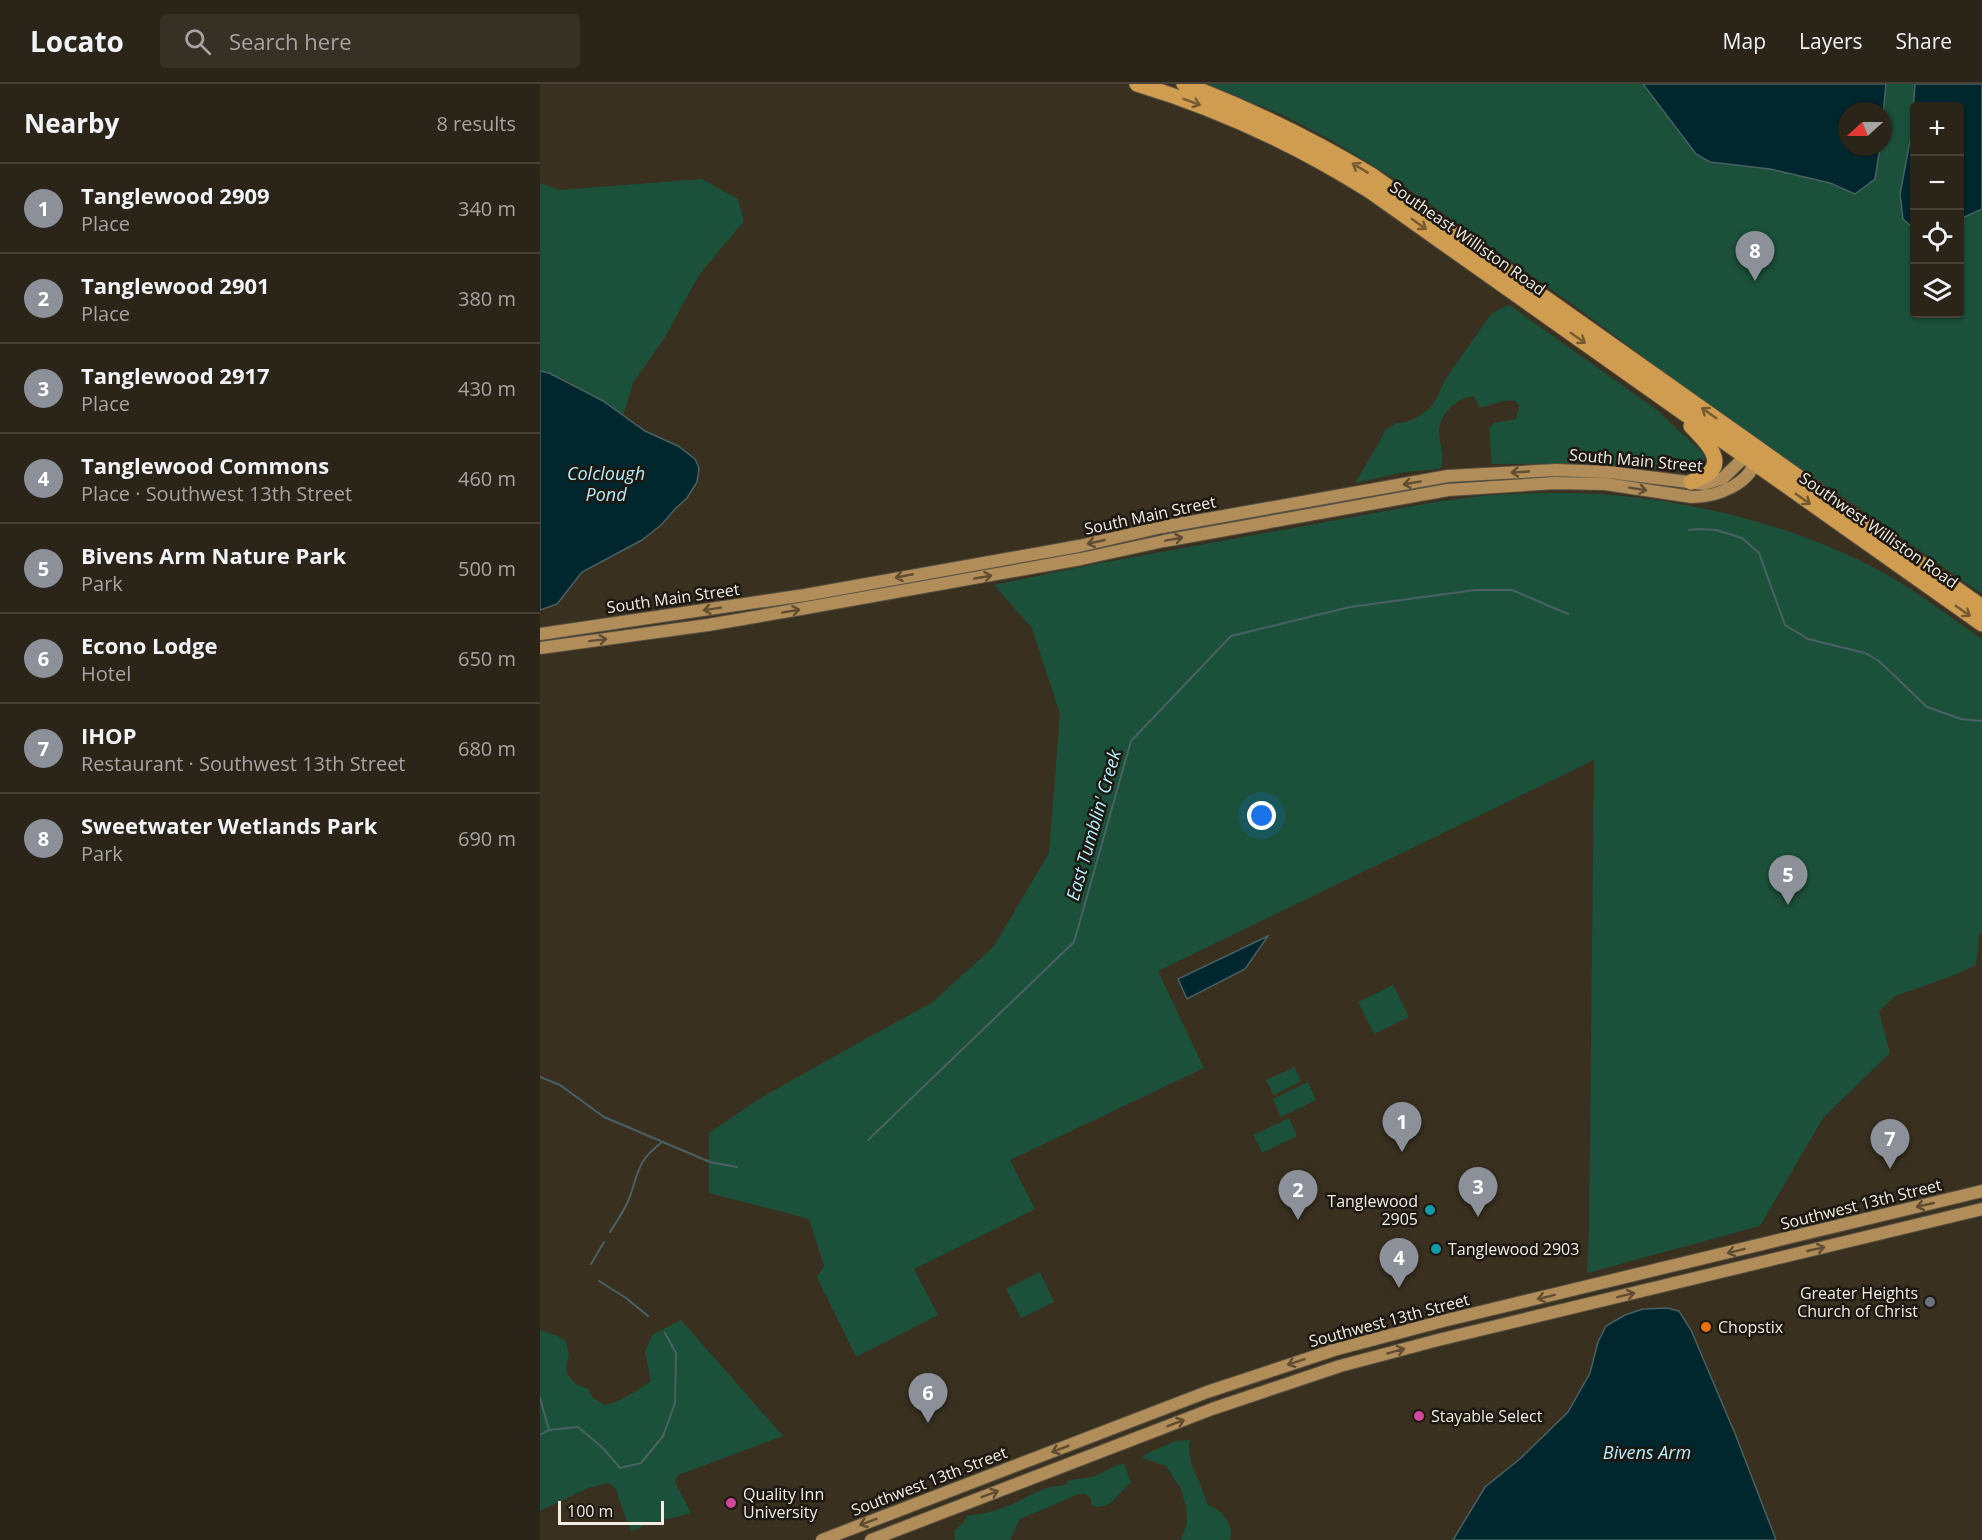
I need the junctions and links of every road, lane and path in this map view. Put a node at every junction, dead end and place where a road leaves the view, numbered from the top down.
1 (1137, 84) edge
2 (1184, 84) edge
3 (1467, 250) junction
4 (1673, 405) junction
5 (1757, 447) junction
6 (1749, 461) junction
7 (1571, 470) junction
8 (1470, 481) junction
9 (1691, 482) junction
10 (1580, 484) junction
11 (1320, 499) junction
12 (1323, 512) junction
13 (1982, 607) edge
14 (1982, 624) edge
15 (540, 634) edge
16 (540, 648) edge
17 (1982, 1191) edge
18 (1982, 1209) edge
19 (822, 1540) edge
20 (871, 1540) edge

1 -> 3 highway, Southeast Williston Road
3 -> 2 highway, Southeast Williston Road
3 -> 4 highway, Southeast Williston Road
5 -> 3 highway, Southeast Williston Road
4 - 6 highway, Southeast Williston Road
4 - 9 highway
5 - 6 main road, South Main Street
5 - 13 highway, Southwest Williston Road
6 - 9 main road, South Main Street
10 -> 6 main road, South Main Street
6 -> 14 highway, Southwest Williston Road
7 -> 8 main road, South Main Street
7 - 9 main road, South Main Street
7 - 10 main road
8 - 10 main road, South Main Street
8 -> 11 main road, South Main Street
8 - 12 main road, South Main Street
11 - 12 main road
11 -> 15 main road, South Main Street
16 -> 12 main road, South Main Street
17 -> 19 main road, Southwest 13th Street
20 -> 18 main road, Southwest 13th Street

